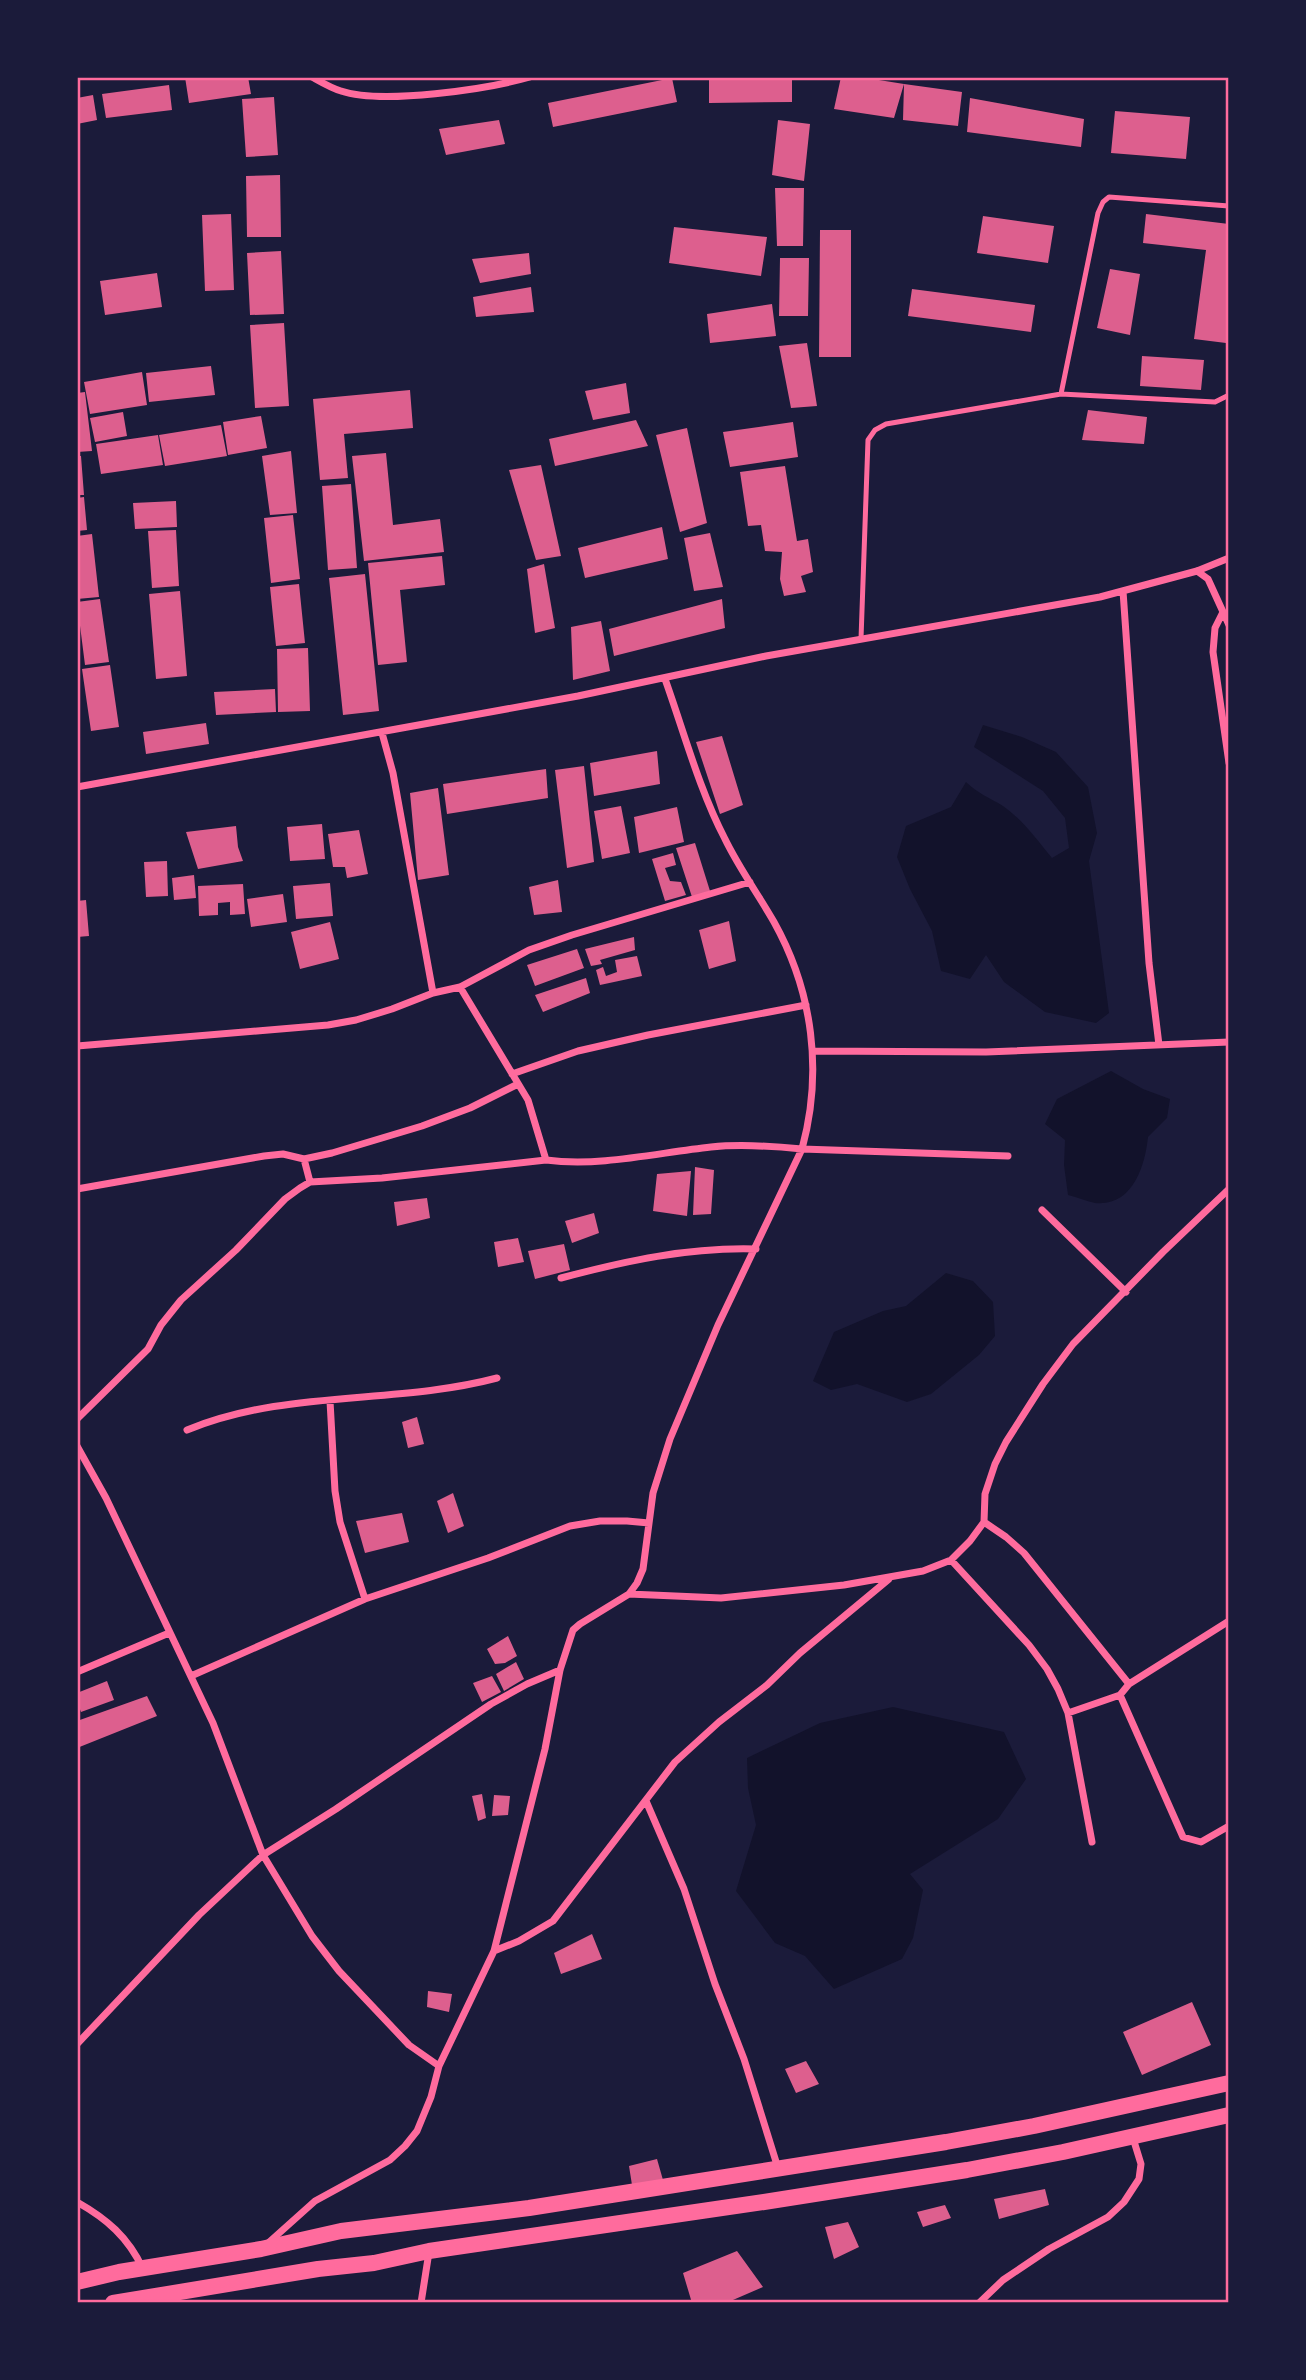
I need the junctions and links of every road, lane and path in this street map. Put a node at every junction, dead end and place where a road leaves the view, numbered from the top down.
1 (312, 77) edge
2 (530, 77) edge
3 (1229, 206) edge
4 (1061, 394) junction
5 (1229, 395) edge
6 (1229, 558) edge
7 (1197, 571) junction
8 (1123, 591) junction
9 (1223, 612) junction
10 (1229, 625) edge
11 (861, 639) junction
12 (665, 679) junction
13 (382, 733) junction
14 (1229, 763) edge
15 (77, 787) edge
16 (750, 882) junction
17 (460, 987) junction
18 (433, 993) junction
19 (806, 1005) junction
20 (1229, 1042) edge
21 (1159, 1045) junction
22 (77, 1046) edge
23 (814, 1051) junction
24 (512, 1073) junction
25 (518, 1084) junction
26 (802, 1149) junction
27 (1008, 1156) dead end
28 (304, 1158) junction
29 (545, 1160) junction
30 (310, 1182) junction
31 (77, 1188) edge
32 (1229, 1189) edge
33 (1042, 1210) dead end
34 (755, 1249) junction
35 (561, 1278) dead end
36 (1126, 1292) junction
37 (497, 1378) dead end
38 (330, 1401) junction
39 (77, 1419) edge
40 (187, 1430) dead end
41 (77, 1447) edge
42 (984, 1521) junction
43 (649, 1523) junction
44 (951, 1560) junction
45 (889, 1578) junction
46 (629, 1594) junction
47 (365, 1599) junction
48 (1229, 1621) edge
49 (169, 1633) junction
50 (560, 1670) junction
51 (77, 1672) edge
52 (191, 1675) junction
53 (1129, 1684) junction
54 (1119, 1695) junction
55 (1068, 1713) junction
56 (646, 1801) junction
57 (1229, 1826) edge
58 (1092, 1842) dead end
59 (263, 1855) junction
60 (494, 1951) junction
61 (77, 2044) edge
62 (439, 2066) junction
63 (1229, 2083) edge
64 (1229, 2115) edge
65 (1133, 2137) junction
66 (778, 2169) junction
67 (77, 2202) edge
68 (312, 2238) junction
69 (261, 2249) junction
70 (429, 2251) junction
71 (144, 2269) junction
72 (318, 2269) junction
73 (77, 2282) edge
74 (140, 2300) edge
75 (113, 2303) edge
76 (421, 2303) edge
77 (979, 2303) edge

1 - 2 street
3 - 4 lane
4 - 5 lane
4 - 11 lane
6 - 7 street
7 - 8 street
7 - 9 street
8 - 11 street
8 - 21 street
9 - 10 street
9 - 14 street
11 - 12 street
12 - 13 street
12 - 16 street
13 - 15 street
13 - 18 street
16 - 17 street
16 - 19 street
17 - 18 street
17 - 24 street
18 - 22 street
19 - 23 street
19 - 24 street
20 - 21 street
21 - 23 street
23 - 26 street
24 - 25 street
25 - 28 street
25 - 29 street
26 - 27 street
26 - 29 street
26 - 34 street
28 - 30 street
28 - 31 street
29 - 30 street
30 - 39 street
32 - 36 street
33 - 36 street
34 - 35 street
34 - 43 street
36 - 42 street
37 - 38 street
38 - 40 street
38 - 47 street
41 - 49 street
42 - 44 street
42 - 53 street
43 - 46 street
43 - 47 street
44 - 45 street
44 - 55 street
45 - 46 street
45 - 56 street
46 - 50 street
47 - 52 street
48 - 53 street
49 - 51 street
49 - 52 street
50 - 59 street
50 - 60 street
52 - 59 street
53 - 54 street
54 - 55 street
54 - 57 street
55 - 58 street
56 - 60 street
56 - 66 street
59 - 61 street
59 - 62 street
60 - 62 street
62 - 69 street
63 - 66 main road
64 - 65 main road
65 - 70 main road
65 - 77 street
66 - 68 main road
67 - 71 street
68 - 69 main road
68 - 72 main road
69 - 71 main road
70 - 72 main road
70 - 76 street
71 - 73 main road
72 - 74 main road
74 - 75 main road

